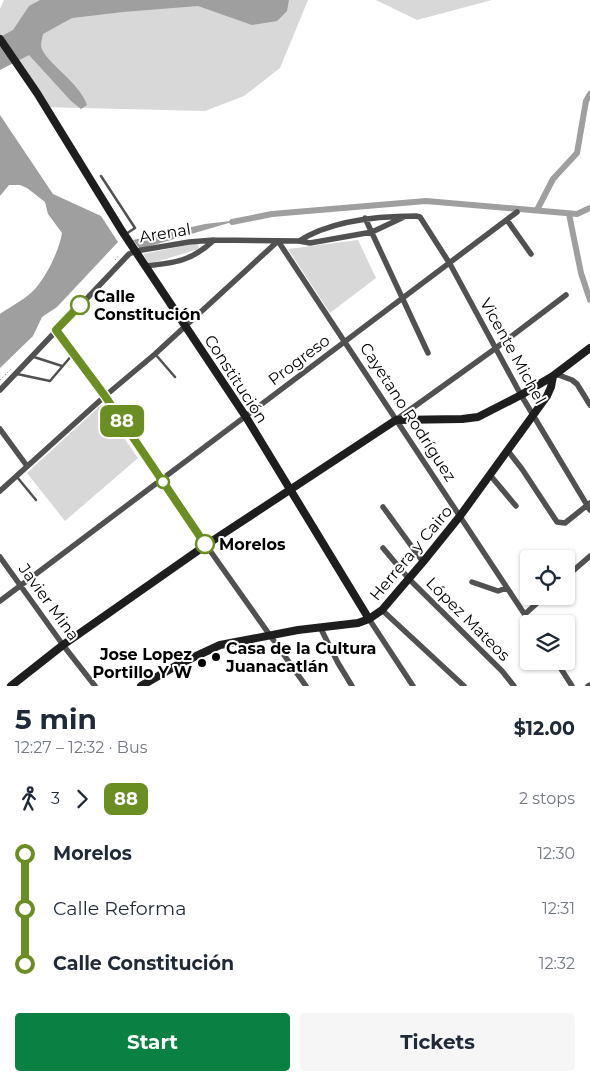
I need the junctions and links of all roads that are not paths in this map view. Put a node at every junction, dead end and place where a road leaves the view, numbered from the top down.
1 (0, 39) edge
2 (101, 176) dead end
3 (517, 212) dead end
4 (406, 216) junction
5 (366, 218) junction
6 (507, 220) junction
7 (372, 232) junction
8 (125, 235) junction
9 (214, 240) junction
10 (278, 240) junction
11 (299, 241) junction
12 (136, 251) junction
13 (531, 254) dead end
14 (450, 264) junction
15 (145, 266) junction
16 (566, 295) dead end
17 (403, 299) junction
18 (186, 326) junction
19 (56, 330) junction
20 (346, 342) junction
21 (496, 348) junction
22 (590, 348) edge
23 (73, 353) junction
24 (428, 353) dead end
25 (155, 354) junction
26 (32, 357) junction
27 (62, 366) junction
28 (16, 374) junction
29 (554, 375) junction
30 (175, 376) dead end
31 (0, 390) edge
32 (522, 395) junction
33 (105, 396) junction
34 (590, 405) edge
35 (533, 416) junction
36 (246, 418) junction
37 (396, 420) junction
38 (0, 429) edge
39 (508, 451) junction
40 (26, 466) junction
41 (490, 475) junction
42 (16, 476) junction
43 (162, 479) junction
44 (0, 491) edge
45 (290, 491) junction
46 (36, 500) dead end
47 (516, 506) dead end
48 (589, 506) edge
49 (383, 507) dead end
50 (460, 516) junction
51 (206, 545) junction
52 (383, 548) dead end
53 (590, 556) edge
54 (0, 557) edge
55 (423, 562) junction
56 (575, 569) edge
57 (409, 579) junction
58 (472, 582) dead end
59 (20, 586) junction
60 (507, 588) junction
61 (0, 601) edge
62 (535, 605) edge
63 (382, 610) junction
64 (525, 614) joint
65 (369, 619) junction
66 (320, 627) junction
67 (271, 636) junction
68 (63, 645) junction
69 (562, 670) edge
70 (12, 686) edge
71 (95, 686) edge
72 (141, 686) edge
73 (306, 686) edge
74 (352, 686) edge
75 (413, 686) edge
76 (464, 686) edge
77 (514, 686) edge
78 (572, 686) edge

1 - 8 street, Constitución
2 - 8 lane
3 - 6 street, Progreso
4 - 5 street, Arenal
4 - 7 street, Arenal
4 - 14 street, Vicente Michel
5 - 7 street
5 - 11 street, Arenal
6 - 13 street
6 - 14 street, Progreso
7 - 11 street, Arenal
7 - 17 street
8 - 12 street, Constitución
9 - 10 street, Arenal
9 - 12 street, Arenal
9 - 15 street, Arenal
10 - 11 street, Arenal
10 - 18 street
10 - 20 street, Cayetano Rodríguez
12 - 15 street, Constitución
12 - 19 street, Arenal
14 - 17 street, Progreso
14 - 21 street, Vicente Michel
15 - 18 street, Constitución
16 - 21 street
17 - 20 street, Progreso
17 - 24 street
18 - 25 street
18 - 36 street, Constitución
19 - 23 street
19 - 26 street, Arenal
20 - 36 street, Progreso
20 - 37 street, Cayetano Rodríguez
21 - 32 street, Vicente Michel
21 - 37 street
22 - 29 street
23 - 27 lane
23 - 33 street
25 - 30 lane
25 - 33 street
26 - 27 lane
26 - 28 street, Arenal
27 - 28 lane
28 - 31 street, Arenal
29 - 32 street
29 - 34 street
29 - 35 street, Herrera y Cairo
32 - 35 street, Vicente Michel
32 - 37 street
33 - 40 street
33 - 43 street
35 - 39 street, Herrera y Cairo
35 - 48 street, Vicente Michel
36 - 43 street, Progreso
36 - 45 street, Constitución
37 - 45 street
37 - 50 street, Cayetano Rodríguez
38 - 40 street
39 - 41 street, Herrera y Cairo
39 - 48 street
40 - 42 street
41 - 47 street
41 - 50 street, Herrera y Cairo
42 - 44 street
42 - 46 lane
43 - 51 street
43 - 59 street, Progreso
45 - 51 street
45 - 65 street, Constitución
49 - 55 street
50 - 55 street, Herrera y Cairo
50 - 60 street, Cayetano Rodríguez
51 - 67 street
51 - 68 street
52 - 57 street, López Mateos
53 - 56 street
54 - 59 street, Javier Mina
55 - 57 street, Herrera y Cairo
57 - 63 street, Herrera y Cairo
57 - 77 street, López Mateos
58 - 60 street
59 - 61 street, Progreso
59 - 68 street, Javier Mina
60 - 64 street, Cayetano Rodríguez
62 - 64 street
63 - 65 street, Herrera y Cairo
63 - 76 street
65 - 66 street, Herrera y Cairo
65 - 75 street, Constitución
66 - 67 street, Herrera y Cairo
66 - 74 street
67 - 72 street, Herrera y Cairo
67 - 73 street
68 - 70 street
68 - 71 street, Javier Mina
69 - 78 street

